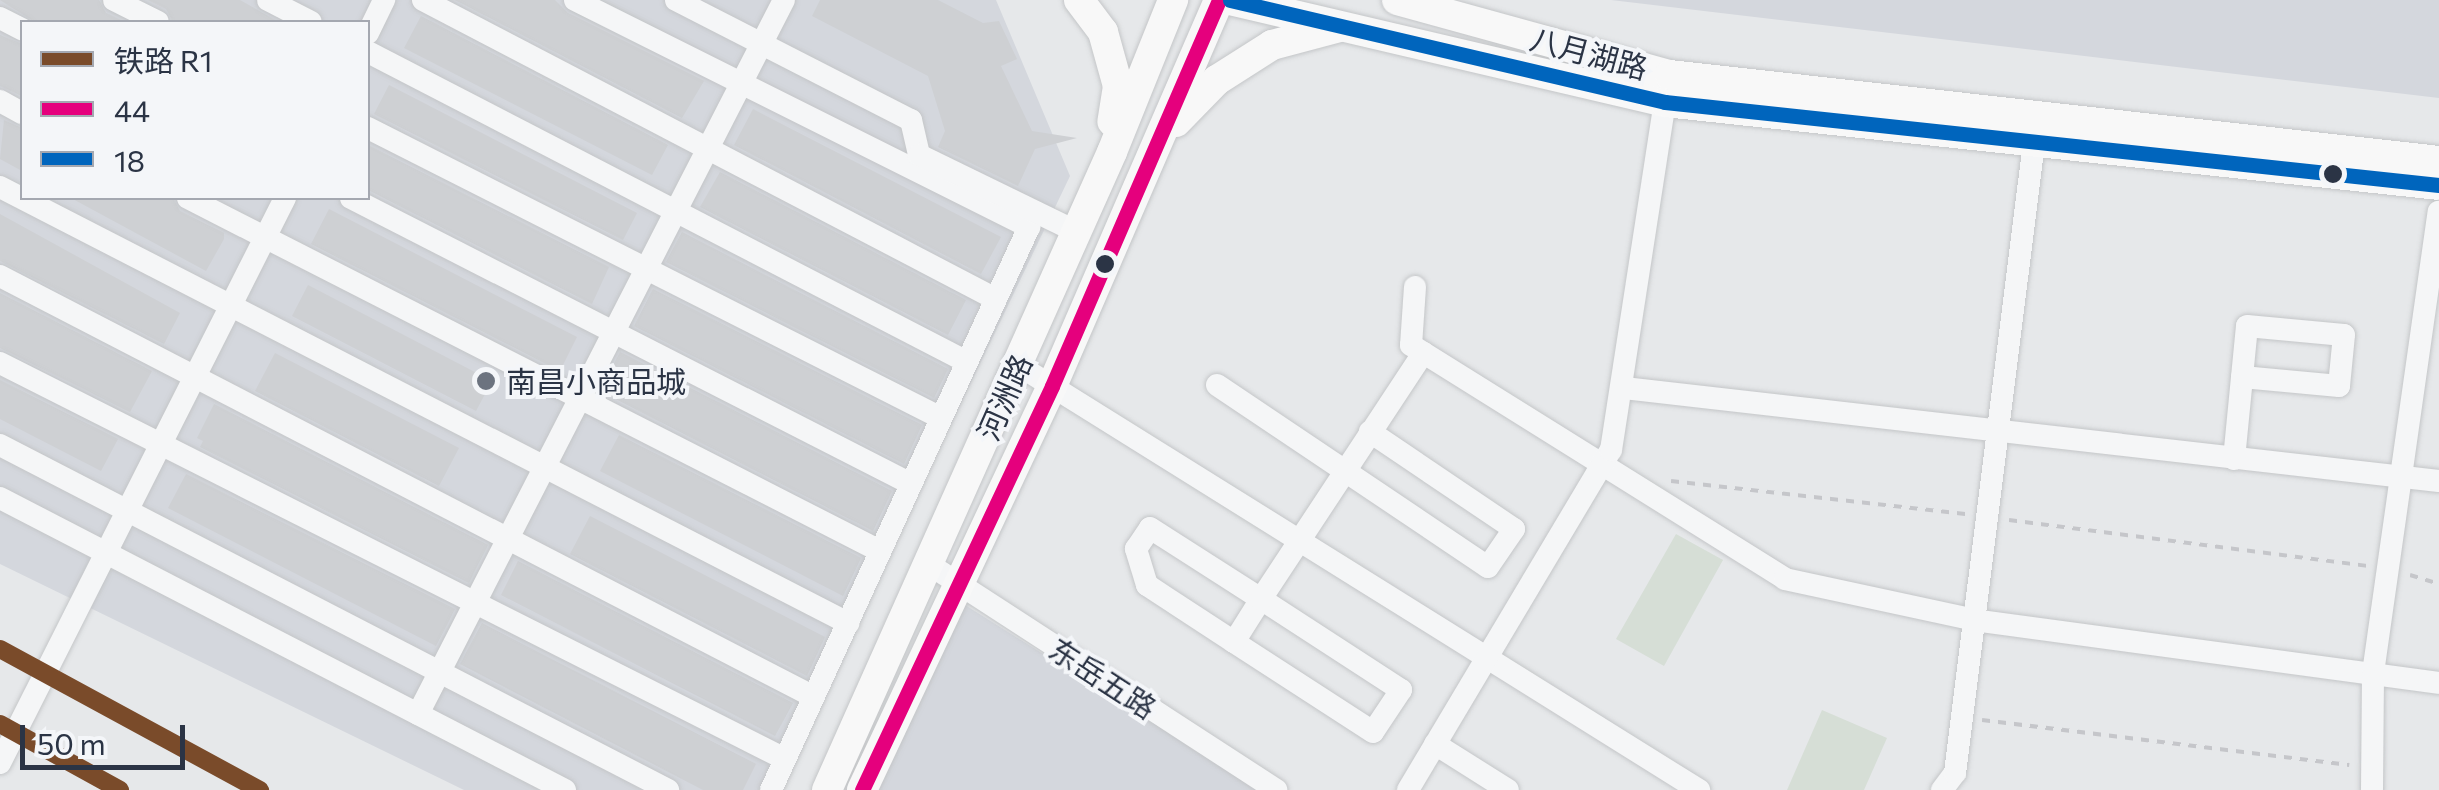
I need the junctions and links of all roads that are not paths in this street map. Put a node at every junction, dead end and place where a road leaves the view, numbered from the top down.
1 (114, 0) edge
2 (268, 0) edge
3 (384, 0) edge
4 (423, 0) edge
5 (676, 0) edge
6 (784, 0) edge
7 (1079, 0) edge
8 (1173, 0) edge
9 (1219, 0) edge
10 (1230, 0) edge
11 (1398, 0) edge
12 (580, 1) edge
13 (154, 20) edge
14 (307, 20) edge
15 (1343, 26) junction
16 (370, 29) edge
17 (762, 44) junction
18 (370, 53) edge
19 (742, 84) junction
20 (1664, 102) junction
21 (370, 129) edge
22 (2034, 142) junction
23 (708, 149) junction
24 (1150, 159) junction
25 (2439, 161) edge
26 (1105, 167) junction
27 (2439, 185) edge
28 (25, 200) edge
29 (192, 200) edge
30 (284, 200) edge
31 (355, 200) edge
32 (677, 212) junction
33 (2439, 212) edge
34 (1077, 232) junction
35 (265, 237) junction
36 (647, 270) junction
37 (0, 276) edge
38 (1415, 286) dead end
39 (996, 300) junction
40 (230, 305) junction
41 (615, 333) junction
42 (1423, 353) junction
43 (967, 362) junction
44 (0, 363) edge
45 (1018, 365) junction
46 (195, 376) junction
47 (2242, 377) junction
48 (1217, 385) dead end
49 (1052, 386) junction
50 (1624, 388) junction
51 (581, 398) junction
52 (941, 418) junction
53 (1998, 431) junction
54 (1370, 432) junction
55 (0, 444) edge
56 (161, 444) junction
57 (2234, 458) junction
58 (546, 468) junction
59 (1611, 471) junction
60 (1345, 472) junction
61 (2400, 478) junction
62 (2439, 481) edge
63 (911, 484) junction
64 (0, 498) edge
65 (128, 510) junction
66 (510, 539) junction
67 (1300, 540) junction
68 (106, 552) junction
69 (880, 552) junction
70 (930, 566) junction
71 (960, 585) junction
72 (1261, 598) junction
73 (477, 604) junction
74 (1974, 620) junction
75 (848, 623) junction
76 (1234, 642) junction
77 (1485, 656) junction
78 (442, 672) junction
79 (2372, 673) junction
80 (2439, 683) edge
81 (814, 696) junction
82 (418, 714) junction
83 (1435, 744) junction
84 (785, 759) junction
85 (0, 763) edge
86 (2372, 779) edge
87 (564, 790) edge
88 (668, 790) edge
89 (771, 790) edge
90 (826, 790) edge
91 (862, 790) edge
92 (1276, 790) edge
93 (1408, 790) edge
94 (1508, 790) edge
95 (1699, 790) edge
96 (1942, 790) edge

1 - 13 street
2 - 14 street
3 - 16 street
4 - 23 street
5 - 17 street
6 - 17 street
7 - 26 main road
8 - 26 main road, 河洲路
9 - 24 main road
10 - 15 main road, 八月湖路
11 - 25 main road, 八月湖路
12 - 19 street
15 - 20 main road, 八月湖路
15 - 24 main road
17 - 19 street
17 - 34 street
18 - 32 street
19 - 23 street
19 - 39 street
20 - 22 main road, 八月湖路
20 - 50 street
21 - 36 street
22 - 27 main road, 八月湖路
22 - 53 street
23 - 32 street
23 - 39 street
24 - 49 main road
26 - 34 main road, 河洲路
28 - 40 street
29 - 35 street
30 - 35 street
31 - 41 street
32 - 36 street
32 - 43 street
33 - 61 street
34 - 45 main road, 河洲路
35 - 40 street
35 - 51 street
36 - 41 street
36 - 52 street
37 - 46 street
38 - 42 street
39 - 43 street
40 - 46 street
40 - 58 street
41 - 51 street
41 - 63 street
42 - 54 street
42 - 59 street
43 - 52 street
44 - 56 street
45 - 49 street
45 - 70 main road, 河洲路
46 - 56 street
46 - 66 street
47 - 47 street
47 - 57 street
48 - 60 street
49 - 67 street
49 - 71 main road
50 - 53 street
50 - 59 street
51 - 58 street
51 - 69 street
52 - 63 street
53 - 57 street
53 - 74 street
54 - 60 street
54 - 60 street
55 - 65 street
56 - 65 street
56 - 73 street
57 - 61 street
58 - 66 street
58 - 75 street
59 - 74 street
59 - 77 street
60 - 67 street
61 - 62 street
61 - 79 street
63 - 69 street
64 - 68 street
65 - 68 street
65 - 78 street
66 - 73 street
66 - 81 street
67 - 72 street
67 - 77 street
68 - 82 street
68 - 85 street
69 - 75 street
70 - 71 street, 东岳五路
70 - 90 main road, 河洲路
71 - 91 main road
71 - 92 street, 东岳五路
72 - 76 street
72 - 76 street
72 - 76 street
73 - 78 street
73 - 84 street
74 - 79 street
74 - 96 street
75 - 81 street
77 - 83 street
77 - 95 street
78 - 82 street
78 - 88 street
79 - 80 street
79 - 86 street
81 - 84 street
82 - 87 street
83 - 93 street
83 - 94 street
84 - 89 street

